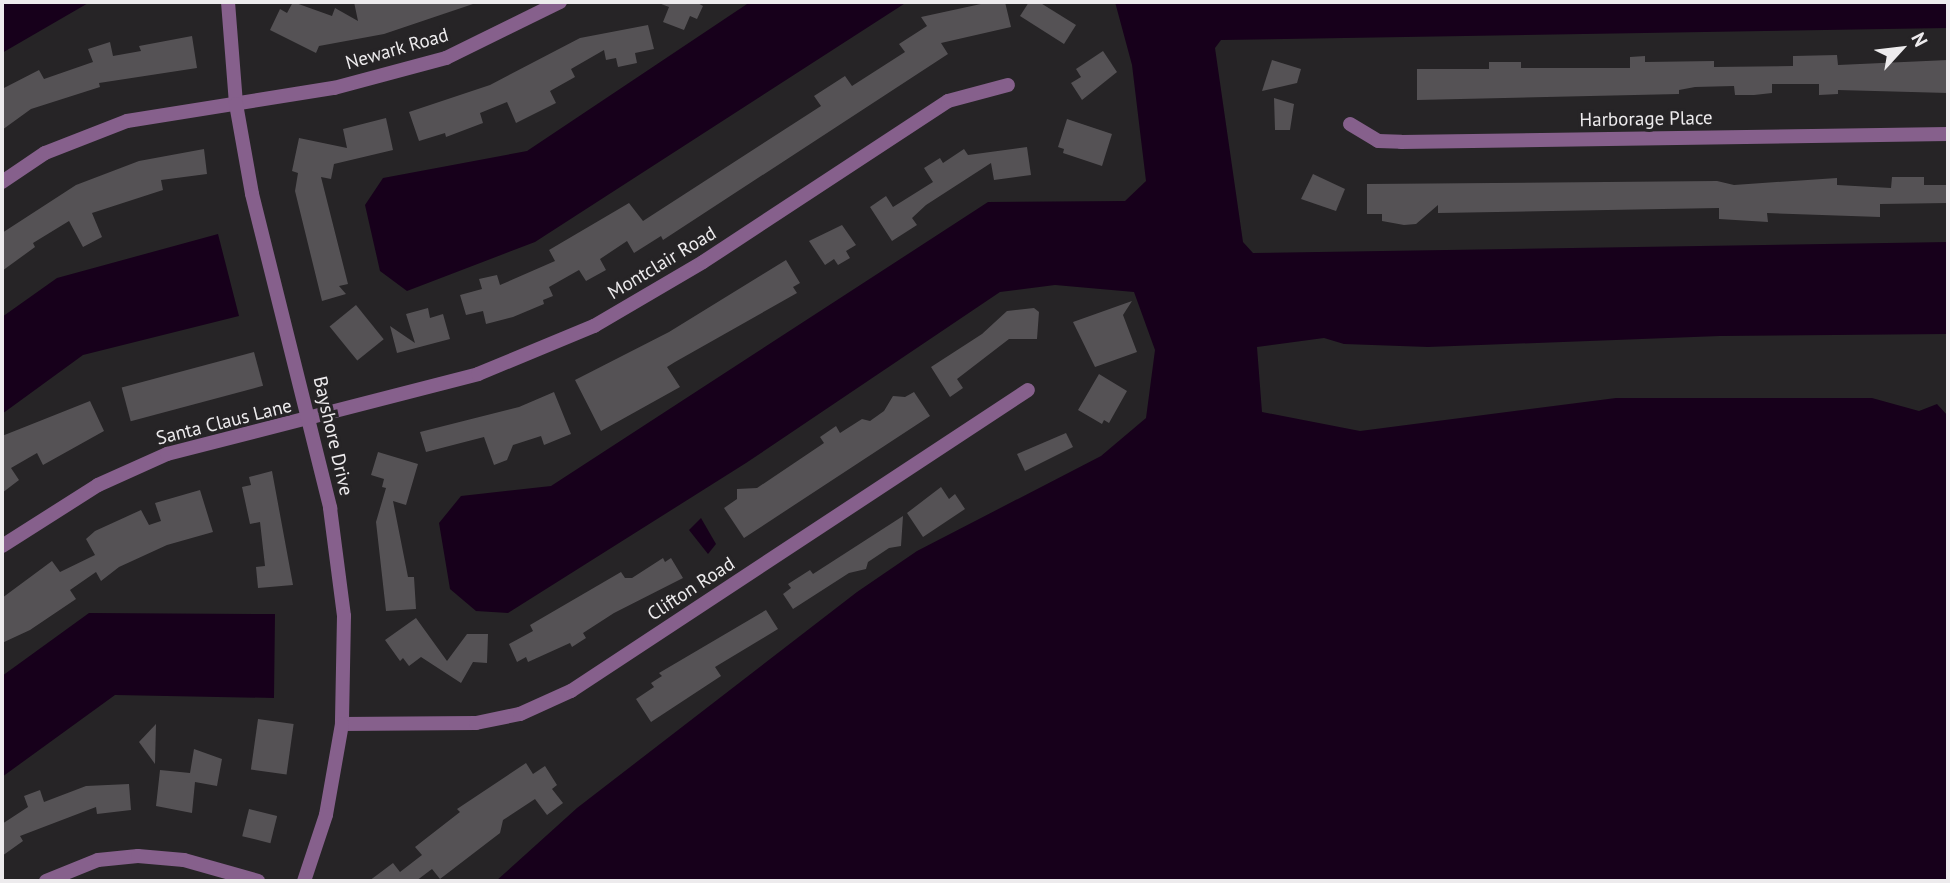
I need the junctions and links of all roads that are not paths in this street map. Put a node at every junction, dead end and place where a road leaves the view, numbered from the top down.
1 (228, 2) edge
2 (559, 2) edge
3 (1008, 85) dead end
4 (236, 104) junction
5 (1350, 124) dead end
6 (1948, 134) edge
7 (2, 182) edge
8 (1028, 390) dead end
9 (311, 420) junction
10 (2, 546) edge
11 (342, 724) junction
12 (46, 881) edge
13 (258, 881) edge
14 (304, 881) edge

1 - 4 street, Bayshore Drive
2 - 4 street, Newark Road
3 - 9 street, Montclair Road
4 - 7 street, Newark Road
4 - 9 street, Bayshore Drive
5 - 6 street, Harborage Place
8 - 11 street, Clifton Road
9 - 10 street, Santa Claus Lane
9 - 11 street, Bayshore Drive
11 - 14 street, Bayshore Drive
12 - 13 street

